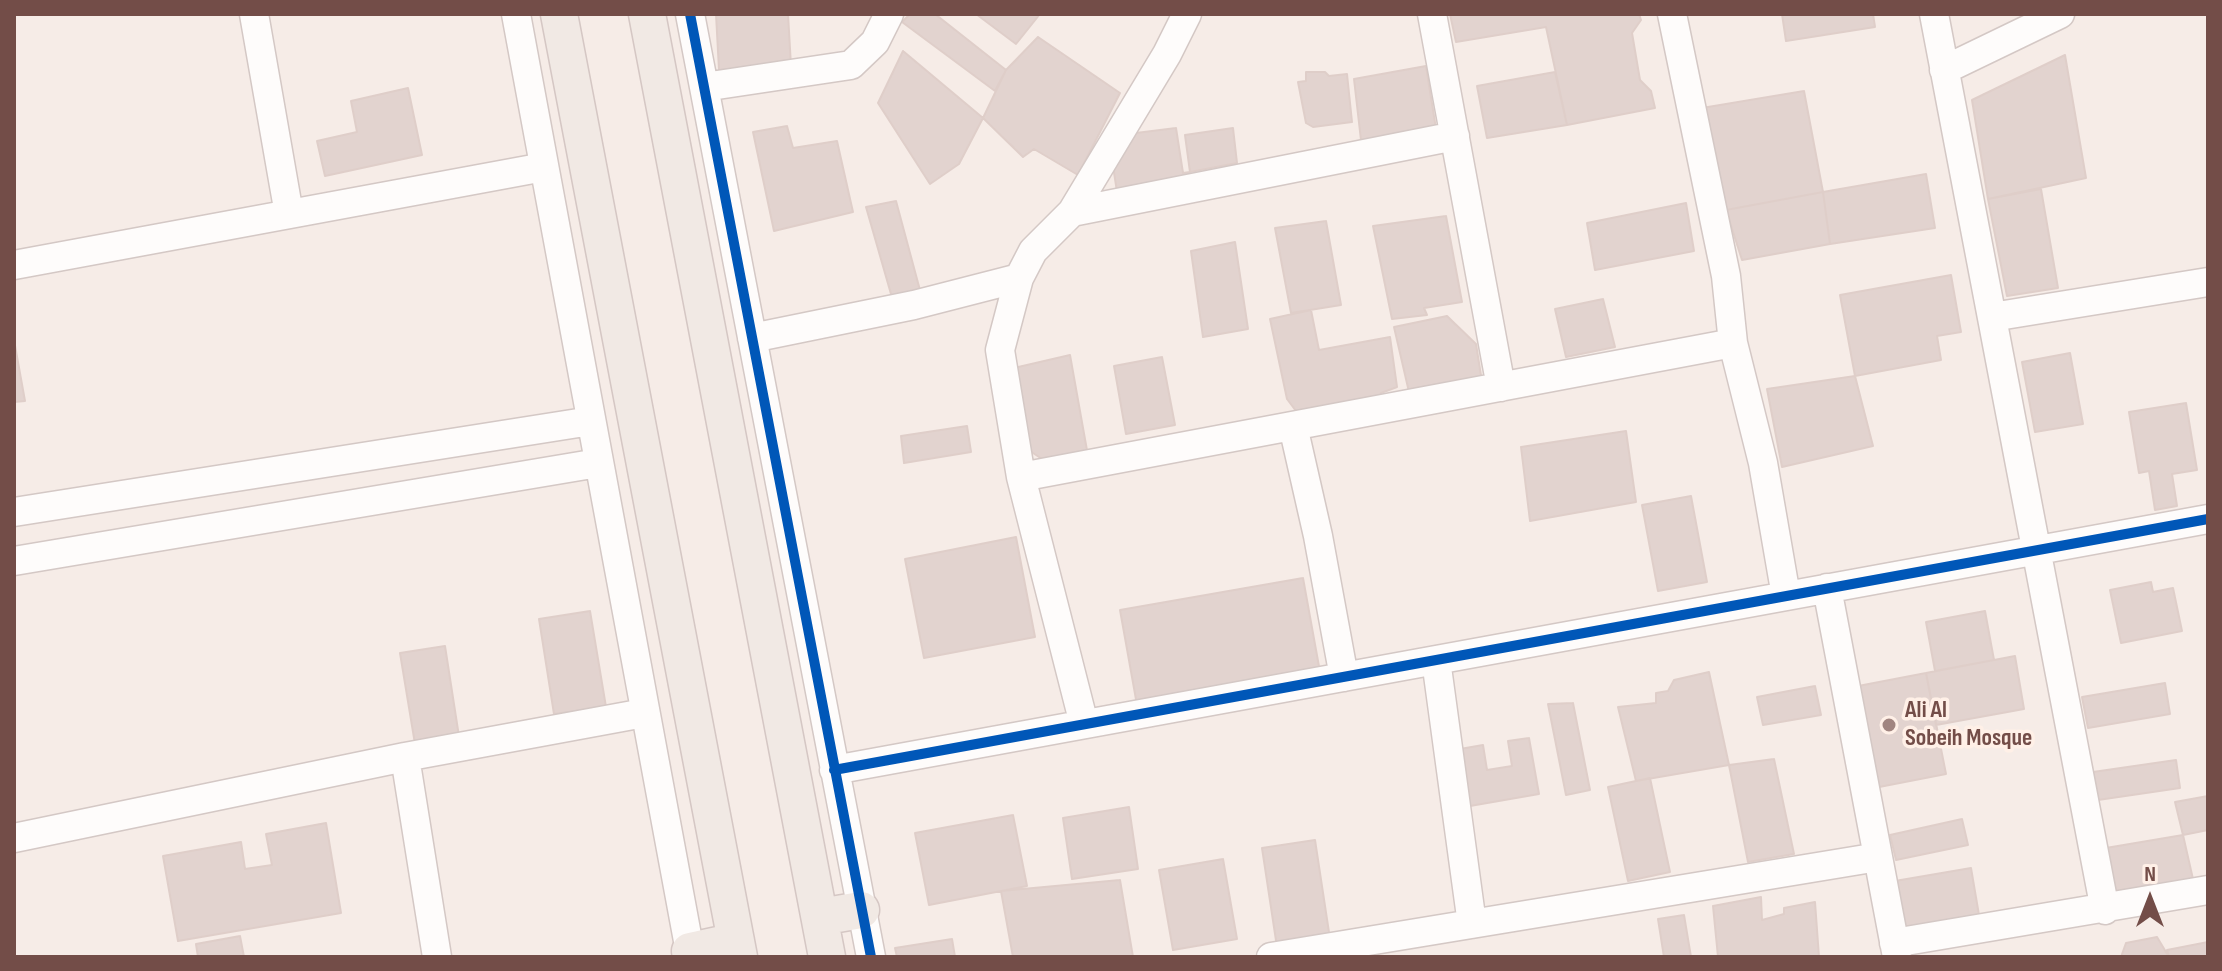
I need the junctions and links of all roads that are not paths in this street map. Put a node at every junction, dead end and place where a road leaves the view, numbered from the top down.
1 (254, 14) edge
2 (516, 14) edge
3 (559, 14) edge
4 (647, 14) edge
5 (690, 14) edge
6 (889, 14) edge
7 (1187, 14) edge
8 (1432, 14) edge
9 (1672, 14) edge
10 (1934, 14) edge
11 (2060, 14) edge
12 (1944, 70) junction
13 (704, 87) junction
14 (1455, 136) junction
15 (544, 167) junction
16 (1072, 212) junction
17 (289, 214) junction
18 (14, 265) edge
19 (1019, 278) junction
20 (2208, 282) edge
21 (1992, 317) junction
22 (752, 338) junction
23 (1733, 343) junction
24 (1501, 387) junction
25 (591, 421) junction
26 (1293, 426) junction
27 (598, 463) junction
28 (1021, 477) junction
29 (14, 512) edge
30 (2208, 519) edge
31 (2036, 550) junction
32 (14, 561) edge
33 (1827, 588) junction
34 (1786, 596) junction
35 (1436, 660) junction
36 (1344, 677) junction
37 (644, 713) junction
38 (1084, 724) junction
39 (405, 757) junction
40 (834, 770) junction
41 (14, 838) edge
42 (1878, 857) junction
43 (2208, 890) edge
44 (861, 910) junction
45 (2105, 910) junction
46 (820, 917) junction
47 (1472, 924) junction
48 (737, 949) edge
49 (1895, 950) edge
50 (690, 954) edge
51 (437, 957) edge
52 (827, 957) edge
53 (871, 957) edge
54 (1271, 957) edge

1 - 17 street
2 - 15 street
3 - 48 main road
4 - 46 main road
5 - 13 street
6 - 13 street
7 - 16 street
8 - 14 street
9 - 23 street
10 - 12 street
11 - 12 street
12 - 21 street
13 - 22 street
14 - 16 street
14 - 24 street
15 - 17 street
15 - 25 street
16 - 19 street
17 - 18 street
19 - 22 street
19 - 28 street
20 - 21 street
21 - 31 street
22 - 40 street
23 - 24 street
23 - 34 street
24 - 26 street
25 - 27 street
25 - 29 street
26 - 28 street
26 - 36 street
27 - 32 street
27 - 37 street
28 - 38 street
30 - 31 street
31 - 33 street
31 - 45 street
33 - 34 street
33 - 42 street
34 - 35 street
35 - 36 street
35 - 47 street
36 - 38 street
37 - 39 street
37 - 50 street
38 - 40 street
39 - 41 street
39 - 51 street
40 - 44 street
42 - 47 street
42 - 49 street
43 - 45 street
44 - 46 main road
44 - 53 street
45 - 49 street
46 - 52 main road
47 - 54 street
48 - 50 main road

